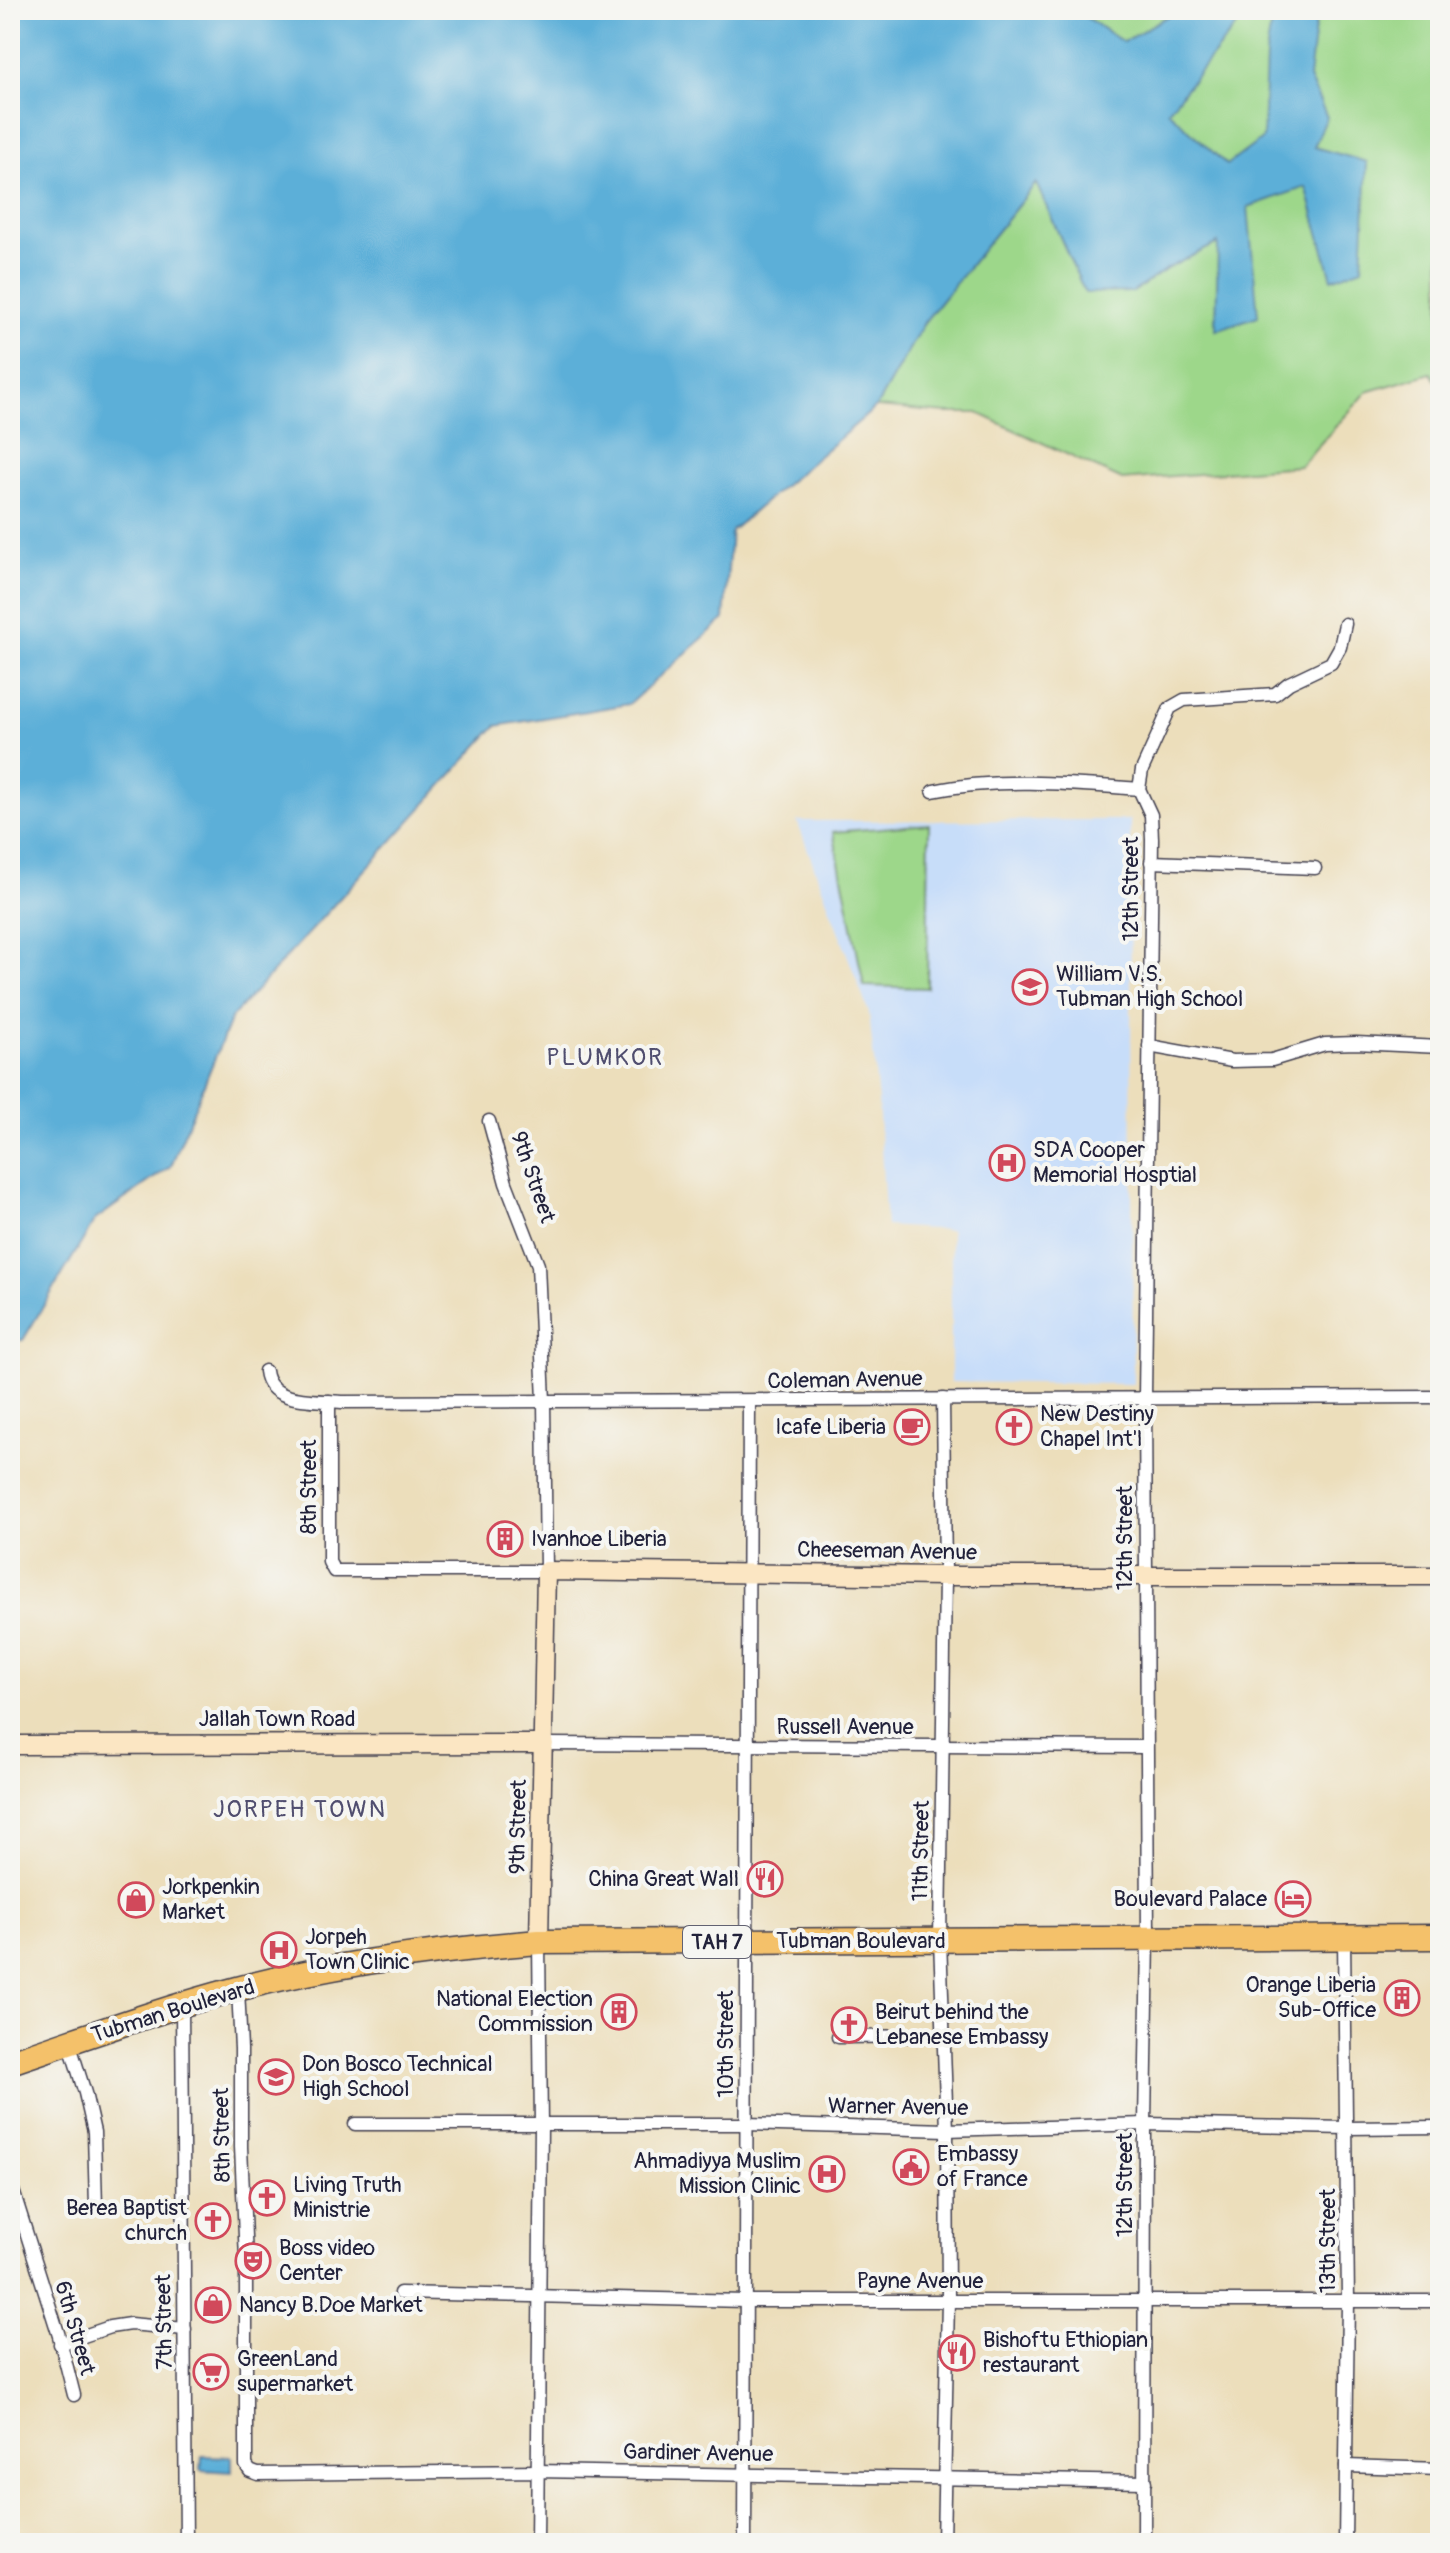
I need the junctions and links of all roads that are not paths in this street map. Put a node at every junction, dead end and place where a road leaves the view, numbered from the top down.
1 (1345, 624) dead end
2 (1139, 789) junction
3 (933, 791) dead end
4 (1151, 862) junction
5 (1315, 868) dead end
6 (1149, 1046) junction
7 (1440, 1047) edge
8 (489, 1121) dead end
9 (265, 1371) dead end
10 (1145, 1397) junction
11 (1440, 1397) edge
12 (943, 1399) junction
13 (329, 1401) junction
14 (544, 1401) junction
15 (749, 1401) junction
16 (334, 1571) joint
17 (546, 1571) junction
18 (747, 1573) junction
19 (1145, 1574) junction
20 (945, 1576) junction
21 (1440, 1576) edge
22 (544, 1744) junction
23 (10, 1745) edge
24 (746, 1747) junction
25 (943, 1747) junction
26 (1146, 1747) junction
27 (1440, 1937) edge
28 (1148, 1938) junction
29 (1344, 1938) junction
30 (940, 1940) junction
31 (539, 1942) junction
32 (746, 1942) junction
33 (238, 1989) junction
34 (182, 2005) junction
35 (943, 2036) junction
36 (838, 2037) dead end
37 (69, 2042) junction
38 (10, 2062) edge
39 (355, 2124) dead end
40 (746, 2124) junction
41 (1145, 2124) junction
42 (541, 2125) junction
43 (1440, 2127) edge
44 (1347, 2128) junction
45 (947, 2130) junction
46 (10, 2181) edge
47 (96, 2207) dead end
48 (400, 2293) dead end
49 (538, 2297) junction
50 (948, 2300) junction
51 (745, 2301) junction
52 (1348, 2301) junction
53 (1440, 2301) edge
54 (1144, 2302) junction
55 (185, 2329) junction
56 (60, 2344) junction
57 (74, 2395) dead end
58 (1346, 2466) junction
59 (1440, 2469) edge
60 (250, 2471) joint
61 (537, 2471) junction
62 (745, 2474) junction
63 (945, 2479) junction
64 (1145, 2482) junction
65 (186, 2543) edge
66 (537, 2543) edge
67 (745, 2543) edge
68 (943, 2543) edge
69 (1144, 2543) edge
70 (1345, 2543) edge

1 - 2 street
2 - 3 street
2 - 4 street, 12th Street
4 - 5 street
4 - 6 street, 12th Street
6 - 7 street
6 - 10 street, 12th Street
8 - 14 street, 9th Street
9 - 13 street, Coleman Avenue
10 - 11 street, Coleman Avenue
10 - 12 street, Coleman Avenue
10 - 19 street, 12th Street
12 - 15 street, Coleman Avenue
12 - 20 street, 11th Street
13 - 14 street, Coleman Avenue
13 - 16 street, 8th Street
14 - 15 street, Coleman Avenue
14 - 17 street, 9th Street
15 - 18 street, 10th Street
16 - 17 street, Cheeseman Avenue
17 - 18 street, Cheeseman Avenue
17 - 22 street, 9th Street
18 - 20 street, Cheeseman Avenue
18 - 24 street, 10th Street
19 - 20 street, Cheeseman Avenue
19 - 21 street, Cheeseman Avenue
19 - 26 street, 12th Street
20 - 25 street, 11th Street
22 - 23 street, Jallah Town Road
22 - 24 street, Russell Avenue
22 - 31 street, 9th Street
24 - 25 street, Russell Avenue
24 - 32 street, 10th Street
25 - 26 street, Russell Avenue
25 - 30 street, 11th Street
26 - 28 street, 12th Street
27 - 29 highway, Tubman Boulevard / TAH 7
28 - 29 highway, Tubman Boulevard / TAH 7
28 - 30 highway, Tubman Boulevard / TAH 7
28 - 41 street, 12th Street
29 - 44 street, 13th Street
30 - 32 highway, Tubman Boulevard / TAH 7
30 - 35 street, 11th Street
31 - 32 highway, Tubman Boulevard / TAH 7
31 - 33 highway, Tubman Boulevard / TAH 7
31 - 42 street, 9th Street
32 - 40 street, 10th Street
33 - 34 highway, Tubman Boulevard / TAH 7
33 - 60 street, 8th Street
34 - 37 highway, Tubman Boulevard / TAH 7
34 - 55 street, 7th Street
35 - 36 street
35 - 45 street, 11th Street
37 - 38 highway, Tubman Boulevard / TAH 7
37 - 47 street
39 - 42 street, Warner Avenue
40 - 42 street, Warner Avenue
40 - 45 street, Warner Avenue
40 - 51 street, 10th Street
41 - 44 street, Warner Avenue
41 - 45 street, Warner Avenue
41 - 54 street, 12th Street
42 - 49 street, 9th Street
43 - 44 street, Warner Avenue
44 - 52 street, 13th Street
45 - 50 street, 11th Street
46 - 56 street, 6th Street
48 - 49 street, Payne Avenue
49 - 51 street, Payne Avenue
49 - 61 street, 9th Street
50 - 51 street, Payne Avenue
50 - 54 street, Payne Avenue
50 - 63 street, 11th Street
51 - 62 street, 10th Street
52 - 53 street, Payne Avenue
52 - 54 street, Payne Avenue
52 - 58 street, 13th Street
54 - 64 street, 12th Street
55 - 56 street
55 - 65 street, 7th Street
56 - 57 street, 6th Street
58 - 59 street
58 - 70 street, 13th Street
60 - 61 street, Gardiner Avenue
61 - 62 street, Gardiner Avenue
61 - 66 street, 9th Street
62 - 63 street, Gardiner Avenue
62 - 67 street, 10th Street
63 - 64 street, Gardiner Avenue
63 - 68 street, 11th Street
64 - 69 street, 12th Street

